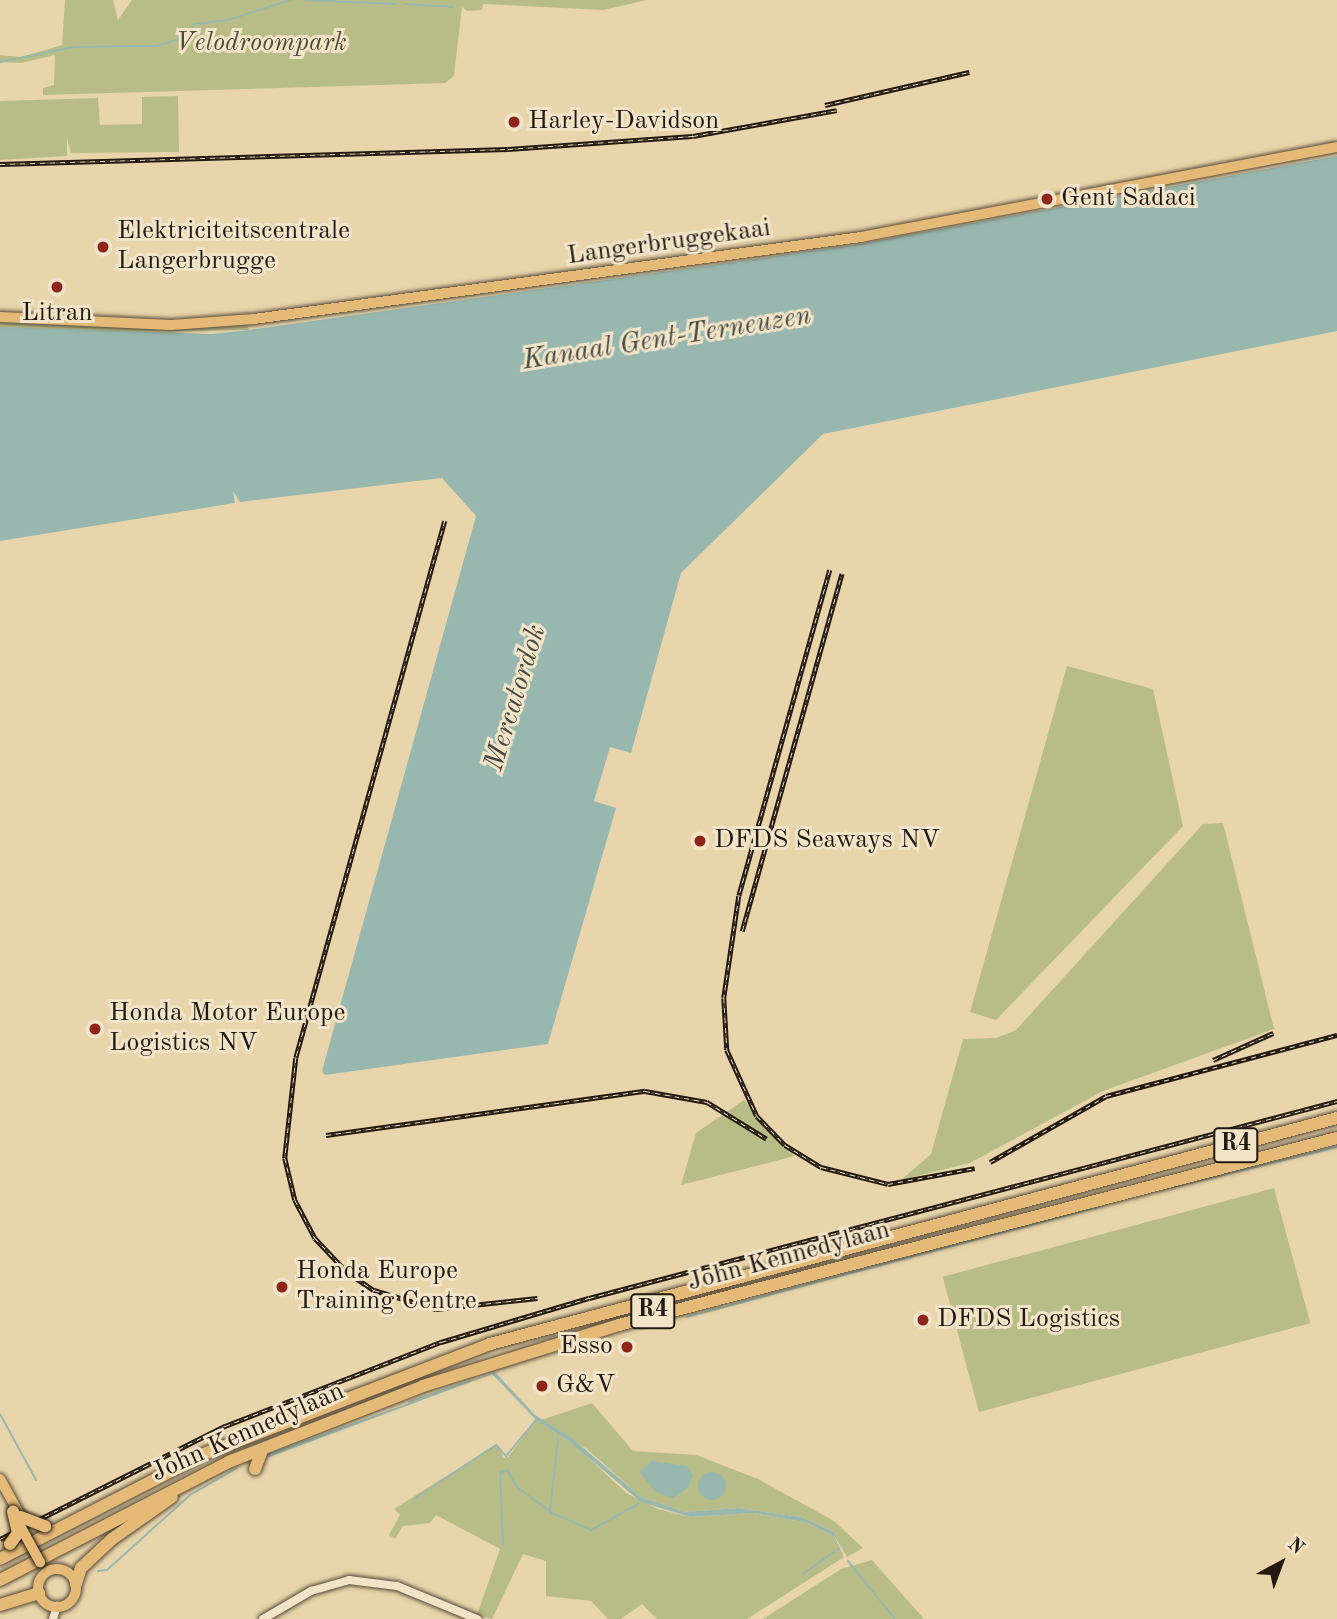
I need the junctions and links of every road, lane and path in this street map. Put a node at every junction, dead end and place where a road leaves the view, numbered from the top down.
1 (1337, 147) edge
2 (0, 317) edge
3 (1337, 1118) edge
4 (1337, 1132) edge
5 (1337, 1138) edge
6 (721, 1298) junction
7 (649, 1323) dead end
8 (316, 1407) junction
9 (289, 1436) junction
10 (0, 1479) edge
11 (0, 1489) edge
12 (16, 1512) junction
13 (5, 1547) edge
14 (0, 1559) edge
15 (48, 1572) junction
16 (0, 1573) edge
17 (0, 1580) edge
18 (76, 1584) junction
19 (39, 1593) junction
20 (0, 1605) edge
21 (57, 1606) junction
22 (53, 1619) edge
23 (263, 1619) edge
24 (477, 1619) edge

1 - 2 main road, Langerbruggekaai
3 - 8 highway, John Kennedylaan / R4
4 - 16 highway, John Kennedylaan / R4
5 - 6 highway, John Kennedylaan / R4
6 - 7 highway
6 - 9 highway, John Kennedylaan / R4
8 - 12 highway, bridge
8 - 14 highway, John Kennedylaan / R4
9 - 17 highway, John Kennedylaan / R4
9 - 18 highway
10 - 12 main road
11 - 12 main road
12 - 13 highway, bridge
12 - 15 main road, bridge
15 - 18 main road
15 - 19 main road
18 - 21 main road
19 - 20 highway
19 - 21 main road
21 - 22 street
23 - 24 street

